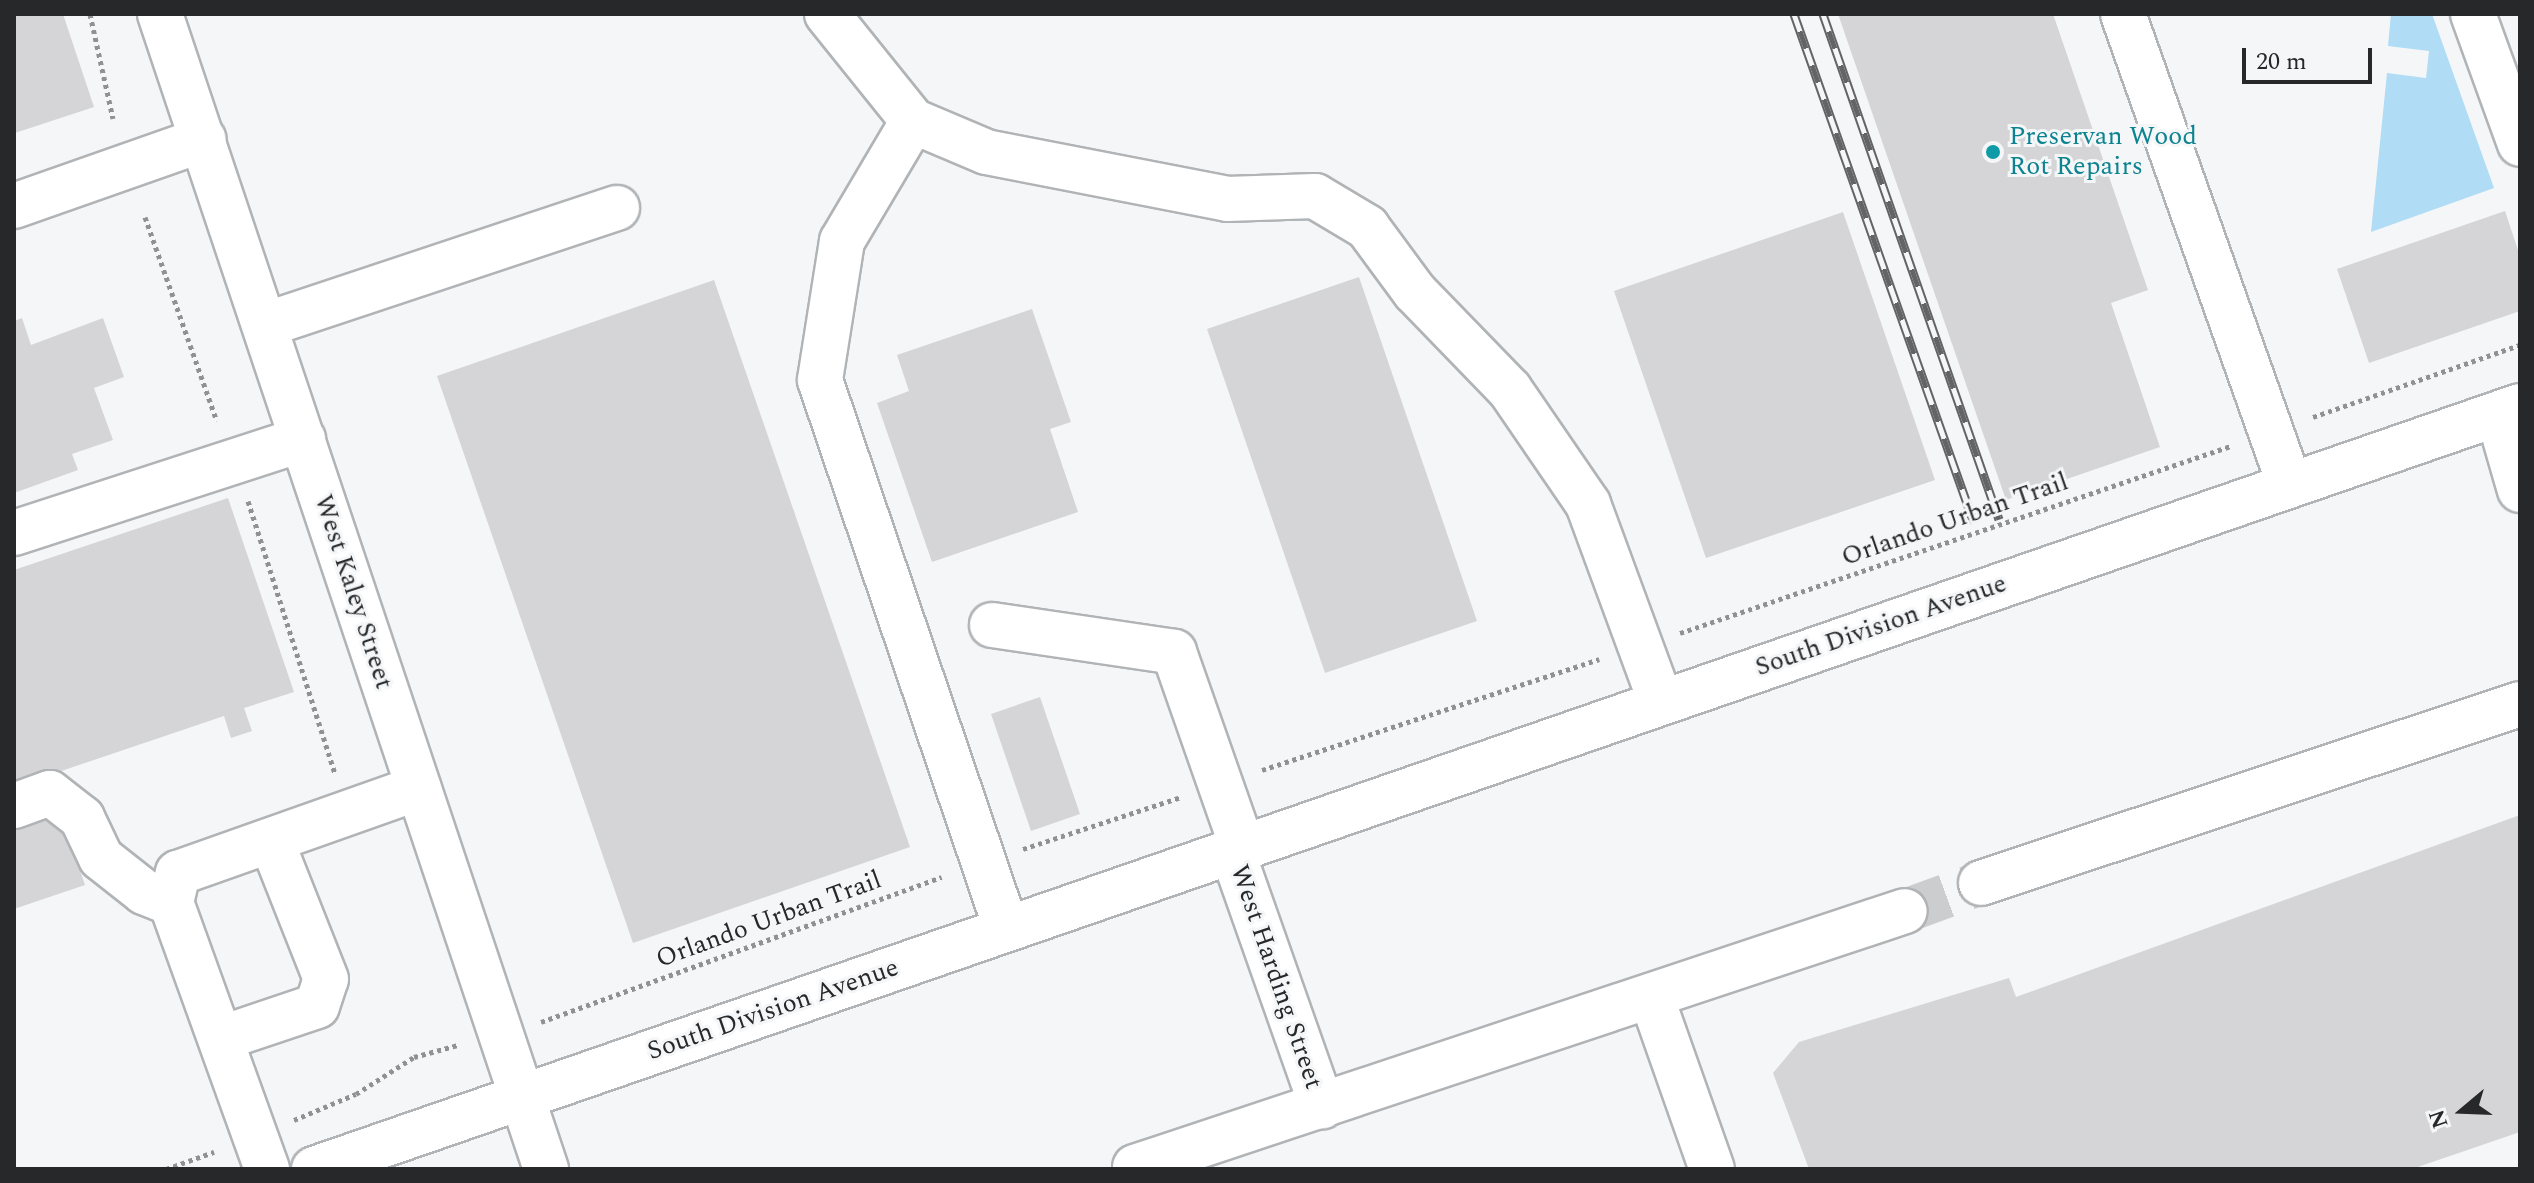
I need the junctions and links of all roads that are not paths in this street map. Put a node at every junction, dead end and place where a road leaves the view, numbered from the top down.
1 (160, 14) edge
2 (827, 14) edge
3 (2123, 14) edge
4 (2473, 14) edge
5 (913, 121) junction
6 (204, 139) junction
7 (2520, 144) edge
8 (14, 206) edge
9 (617, 208) dead end
10 (265, 325) junction
11 (2509, 410) edge
12 (303, 439) junction
13 (2290, 485) junction
14 (2520, 490) edge
15 (14, 533) edge
16 (992, 625) dead end
17 (1661, 702) junction
18 (2520, 704) edge
19 (418, 788) junction
20 (14, 806) edge
21 (271, 840) junction
22 (1237, 847) junction
23 (1981, 883) tunnel mouth
24 (175, 888) junction
25 (1905, 911) tunnel mouth
26 (1006, 928) junction
27 (1651, 996) junction
28 (222, 1038) junction
29 (520, 1097) junction
30 (1322, 1106) junction
31 (1135, 1167) dead end
32 (267, 1169) edge
33 (316, 1169) edge
34 (546, 1169) edge
35 (1712, 1169) edge

1 - 6 street, West Kaley Street
2 - 5 street
3 - 13 street
4 - 7 street
5 - 17 street
5 - 26 street
6 - 8 street
6 - 10 street, West Kaley Street
9 - 10 street
10 - 12 street, West Kaley Street
11 - 13 street, South Division Avenue
11 - 14 street
12 - 15 street
12 - 19 street, West Kaley Street
13 - 17 street, South Division Avenue
16 - 22 street, West Harding Street
17 - 22 street, South Division Avenue
18 - 23 street
19 - 21 street
19 - 29 street, West Kaley Street
20 - 24 street
21 - 24 street
21 - 28 street
22 - 26 street, South Division Avenue
22 - 30 street, West Harding Street
24 - 28 street
25 - 27 street
26 - 29 street, South Division Avenue
27 - 30 street
27 - 35 street
28 - 32 street
29 - 33 street, South Division Avenue
29 - 34 street, West Kaley Street
30 - 31 street

